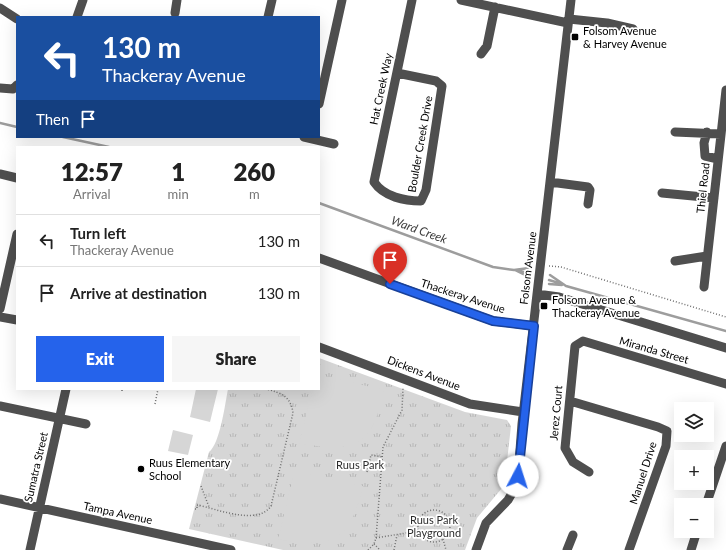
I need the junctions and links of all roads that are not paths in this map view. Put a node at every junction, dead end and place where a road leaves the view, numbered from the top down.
1 (83, 0) edge
2 (177, 0) edge
3 (272, 0) edge
4 (342, 0) edge
5 (412, 0) edge
6 (461, 0) edge
7 (571, 0) edge
8 (490, 4) edge
9 (0, 8) edge
10 (174, 13) dead end
11 (77, 16) edge
12 (268, 16) edge
13 (16, 18) edge
14 (568, 21) junction
15 (633, 29) dead end
16 (481, 54) dead end
17 (397, 73) junction
18 (15, 87) edge
19 (0, 88) edge
20 (726, 90) edge
21 (320, 99) edge
22 (675, 132) dead end
23 (707, 132) junction
24 (721, 134) junction
25 (309, 138) edge
26 (334, 144) dead end
27 (718, 159) junction
28 (722, 170) edge
29 (0, 174) edge
30 (16, 178) edge
31 (374, 182) joint
32 (550, 182) junction
33 (662, 193) dead end
34 (714, 198) junction
35 (588, 204) dead end
36 (16, 238) edge
37 (707, 256) junction
38 (320, 258) edge
39 (675, 261) dead end
40 (704, 288) dead end
41 (537, 294) junction
42 (0, 309) edge
43 (0, 317) edge
44 (16, 320) edge
45 (534, 326) junction
46 (575, 346) joint
47 (320, 347) edge
48 (726, 348) edge
49 (726, 384) edge
50 (66, 390) edge
51 (570, 401) junction
52 (0, 406) edge
53 (523, 412) junction
54 (60, 419) junction
55 (86, 424) dead end
56 (726, 446) edge
57 (589, 472) dead end
58 (708, 498) edge
59 (0, 499) edge
60 (39, 508) junction
61 (573, 535) dead end
62 (695, 538) edge
63 (30, 550) edge
64 (231, 550) edge
65 (476, 550) edge
66 (567, 550) edge
67 (629, 550) edge
68 (691, 550) edge

1 - 11 street
2 - 10 street
3 - 12 street
4 - 21 street
5 - 17 street, Hat Creek Way
6 - 8 street
7 - 14 street, Folsom Avenue
8 - 14 street
8 - 16 street
9 - 13 street
14 - 15 street
14 - 32 street, Folsom Avenue
17 - 31 street, Hat Creek Way
17 - 31 street, Boulder Creek Drive
18 - 19 street
20 - 24 street, Thiel Road
22 - 23 street
23 - 24 street
23 - 27 street
24 - 27 street, Thiel Road
25 - 26 street
27 - 28 street, Thiel Road
28 - 34 street, Thiel Road
29 - 30 street
32 - 35 street
32 - 41 street, Folsom Avenue
33 - 34 street
34 - 37 street, Thiel Road
36 - 42 street
37 - 39 street
37 - 40 street, Thiel Road
38 - 45 street, Thackeray Avenue
41 - 45 street, Folsom Avenue
41 - 48 street
43 - 44 street
45 - 53 street, Folsom Avenue
46 - 49 street, Miranda Street
46 - 51 street, Jerez Court
47 - 53 street, Dickens Avenue
50 - 54 street, Sumatra Street
51 - 57 street, Jerez Court
51 - 67 street, Manuel Drive
52 - 54 street
53 - 65 street, Folsom Avenue
54 - 55 street
54 - 60 street, Sumatra Street
56 - 58 street
59 - 60 street, Tampa Avenue
60 - 63 street, Sumatra Street
60 - 64 street, Tampa Avenue
61 - 66 street
62 - 68 street

